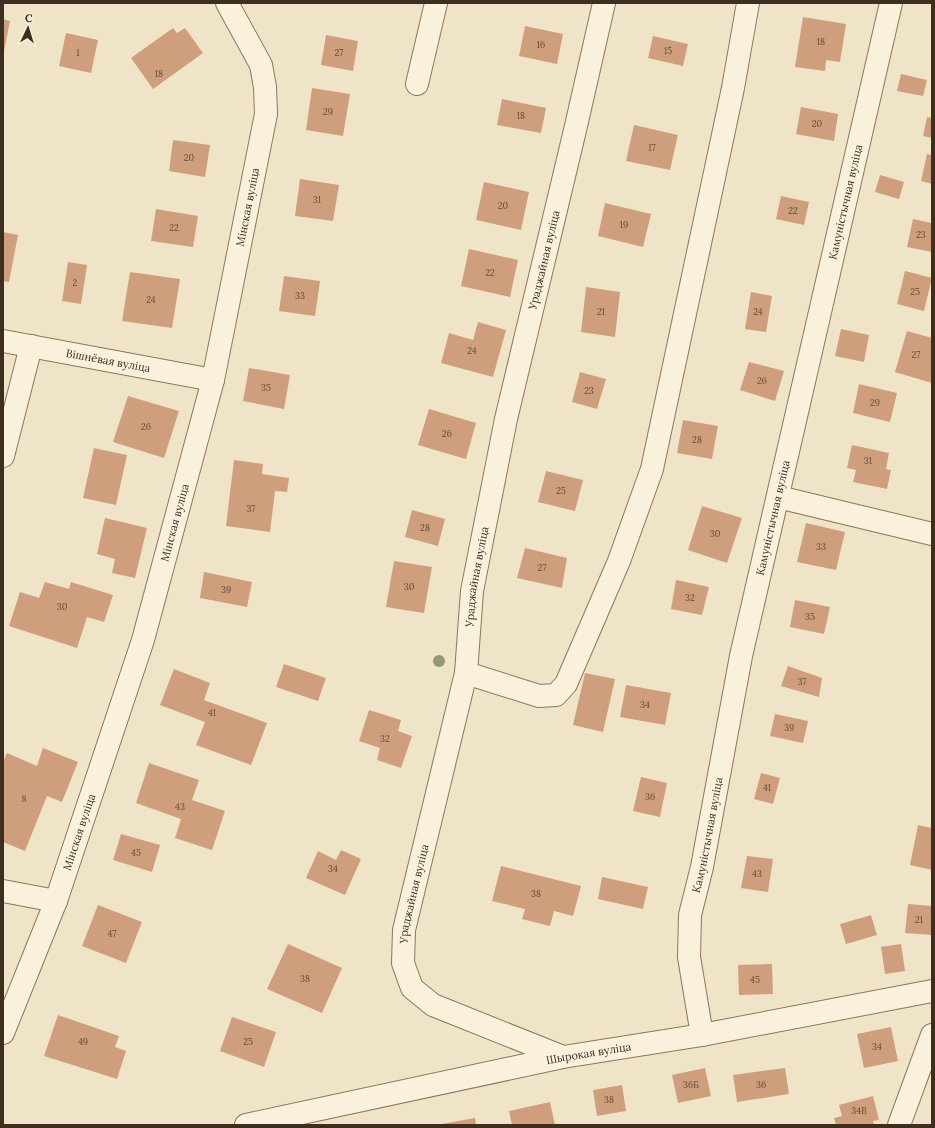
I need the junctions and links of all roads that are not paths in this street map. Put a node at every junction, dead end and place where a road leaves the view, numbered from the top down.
1 (227, 3) edge
2 (436, 3) edge
3 (604, 3) edge
4 (748, 3) edge
5 (891, 3) edge
6 (417, 84) dead end
7 (3, 341) edge
8 (31, 346) junction
9 (213, 380) junction
10 (3, 456) edge
11 (778, 497) junction
12 (932, 534) edge
13 (466, 672) junction
14 (3, 891) edge
15 (56, 901) junction
16 (932, 991) edge
17 (3, 1033) edge
18 (702, 1035) junction
19 (932, 1035) edge
20 (564, 1057) junction
21 (246, 1125) edge
22 (899, 1125) edge

1 - 9 street, Мінская вуліца
2 - 6 street
3 - 13 street, Ураджайная вуліца
4 - 13 street
5 - 11 street, Камуністычная вуліца
7 - 8 street, Вішнёвая вуліца
8 - 9 street, Вішнёвая вуліца
8 - 10 street
9 - 15 street, Мінская вуліца
11 - 12 street
11 - 18 street, Камуністычная вуліца
13 - 20 street, Ураджайная вуліца
14 - 15 street
15 - 17 street, Мінская вуліца
16 - 18 street, Шырокая вуліца
18 - 20 street, Шырокая вуліца
19 - 22 street
20 - 21 street, Шырокая вуліца

